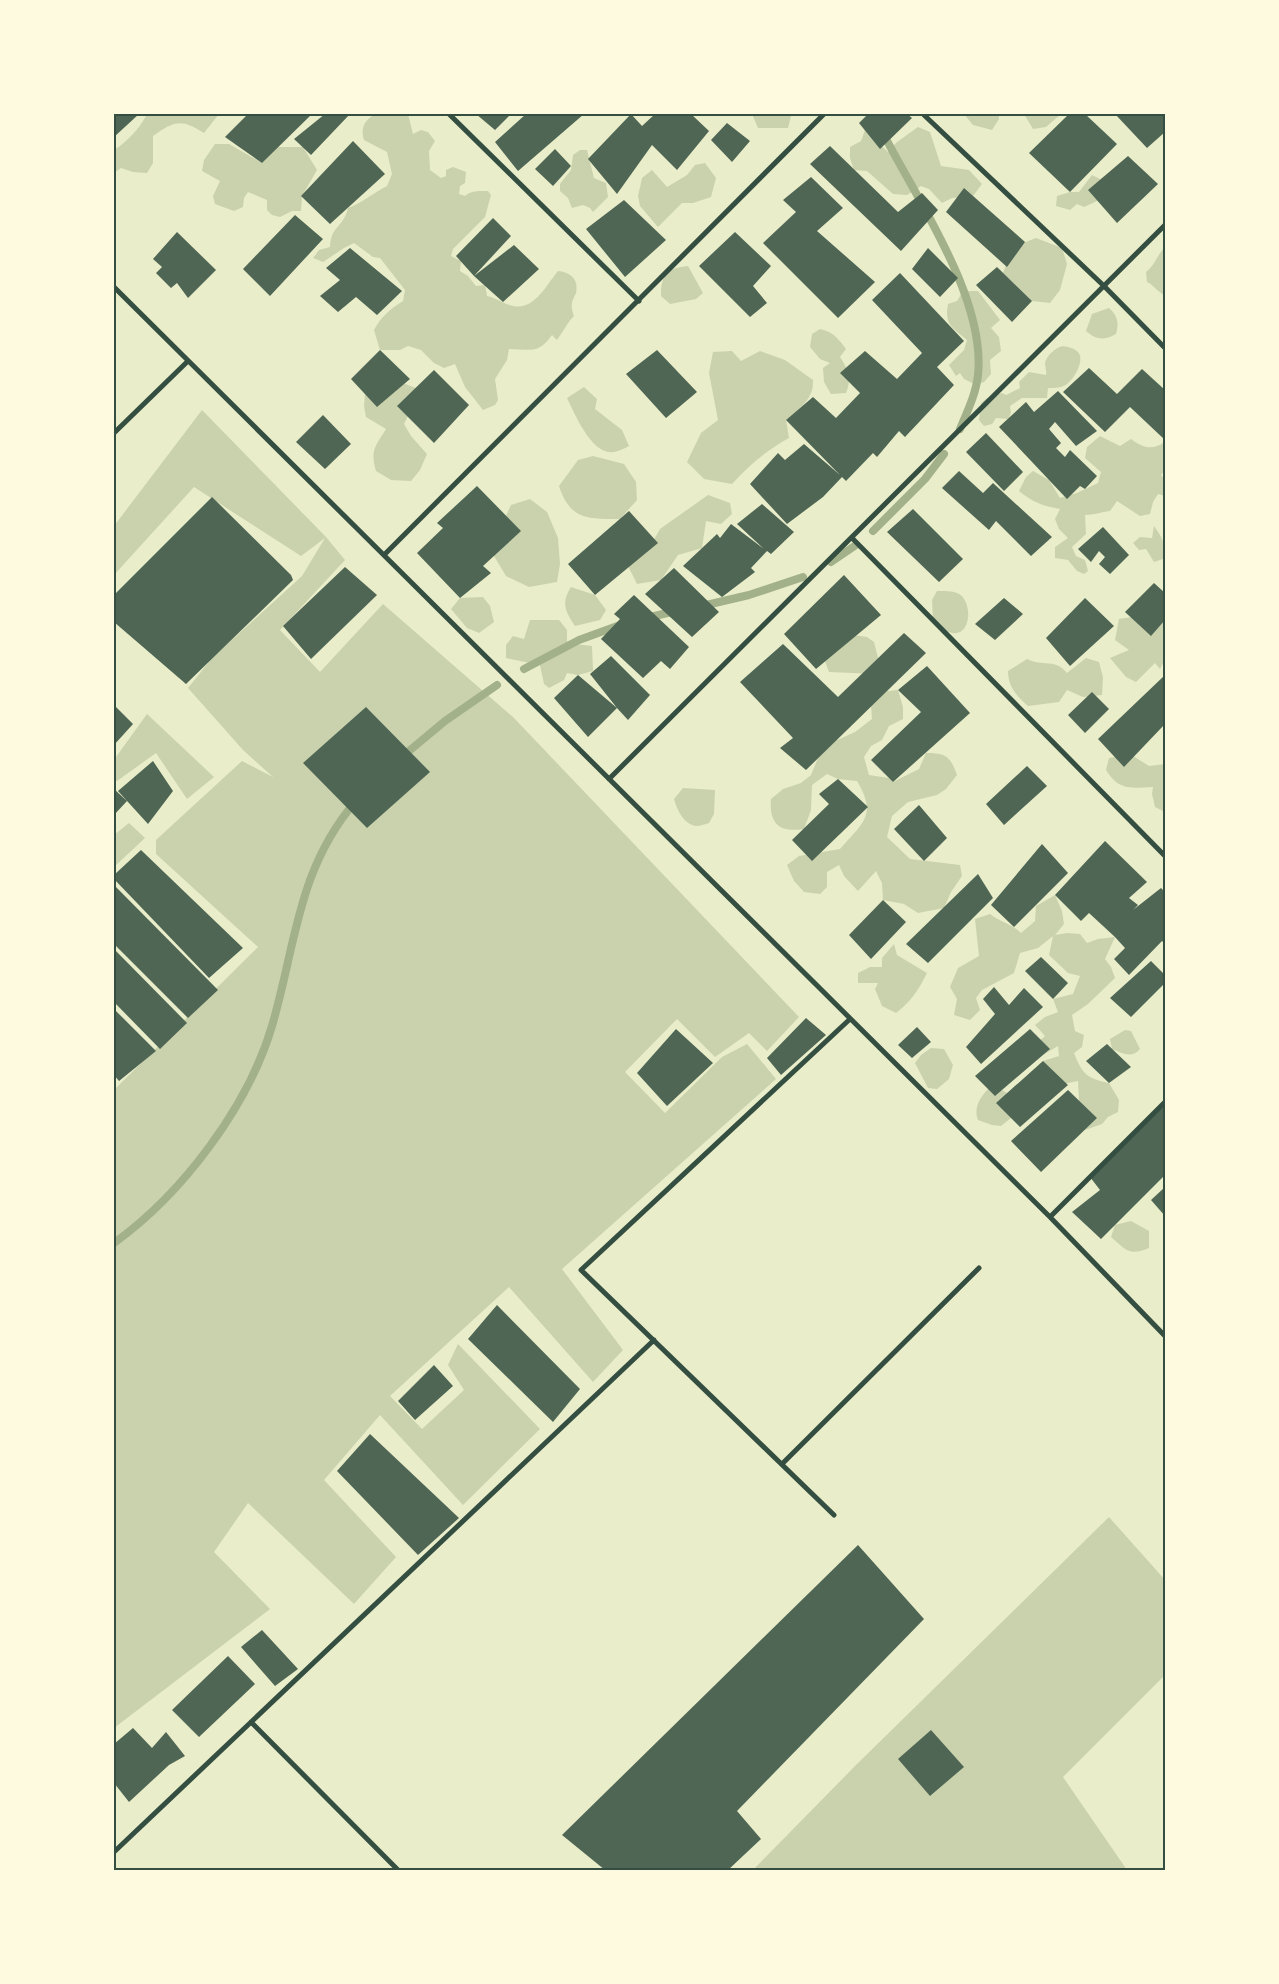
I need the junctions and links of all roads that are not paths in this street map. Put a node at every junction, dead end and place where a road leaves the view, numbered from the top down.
1 (449, 114) edge
2 (824, 114) edge
3 (923, 114) edge
4 (1165, 225) edge
5 (1104, 286) junction
6 (114, 287) edge
7 (639, 300) junction
8 (1165, 348) edge
9 (188, 361) junction
10 (114, 434) edge
11 (852, 538) junction
12 (384, 554) junction
13 (609, 779) junction
14 (1165, 856) edge
15 (850, 1019) junction
16 (1165, 1102) edge
17 (1050, 1217) junction
18 (979, 1268) dead end
19 (1165, 1336) edge
20 (654, 1340) junction
21 (782, 1464) junction
22 (834, 1514) dead end
23 (251, 1722) junction
24 (114, 1852) edge
25 (398, 1870) edge

1 - 7 street
2 - 7 street
3 - 5 street
4 - 5 street
5 - 8 street
5 - 11 street
6 - 9 street
7 - 12 street
9 - 10 street
9 - 12 street
11 - 13 street
11 - 14 street
12 - 13 street
13 - 15 street
15 - 17 street
15 - 20 street
16 - 17 street
17 - 19 street
18 - 21 street
20 - 21 street
20 - 23 street
21 - 22 street
23 - 24 street
23 - 25 street

